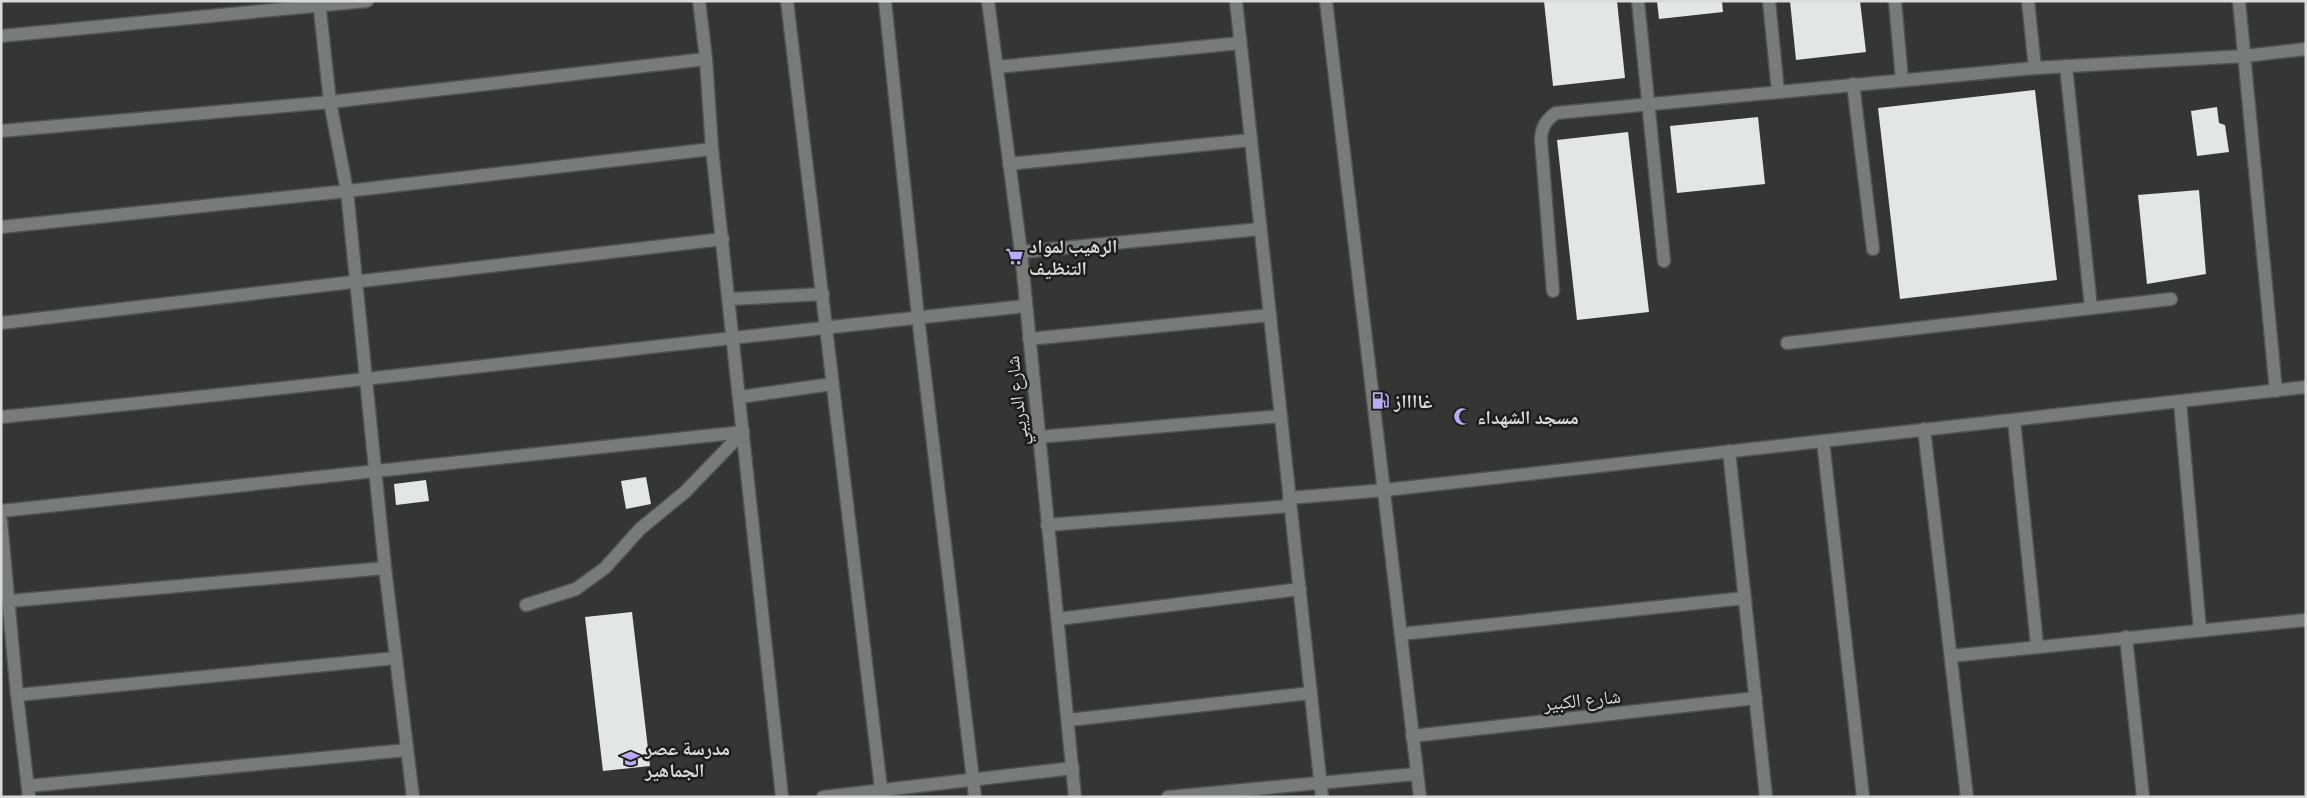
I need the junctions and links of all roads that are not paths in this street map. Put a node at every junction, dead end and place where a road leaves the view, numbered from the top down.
1 (367, 1) edge
2 (699, 1) edge
3 (787, 1) edge
4 (885, 1) edge
5 (988, 1) edge
6 (1236, 1) edge
7 (1326, 1) edge
8 (1638, 1) edge
9 (1768, 1) edge
10 (1895, 1) edge
11 (2028, 1) edge
12 (2239, 1) edge
13 (320, 4) edge
14 (1, 36) edge
15 (1240, 43) junction
16 (2306, 50) edge
17 (2245, 56) junction
18 (706, 59) junction
19 (2066, 66) junction
20 (997, 67) junction
21 (2035, 68) junction
22 (1902, 80) junction
23 (1853, 84) junction
24 (1778, 91) junction
25 (330, 102) junction
26 (1647, 104) junction
27 (1, 131) edge
28 (1251, 140) junction
29 (712, 149) junction
30 (1009, 164) junction
31 (347, 191) junction
32 (1, 227) edge
33 (1260, 229) junction
34 (723, 239) junction
35 (1873, 249) dead end
36 (1021, 252) junction
37 (1664, 261) dead end
38 (357, 283) junction
39 (1554, 291) dead end
40 (823, 294) junction
41 (730, 299) junction
42 (2171, 299) dead end
43 (1026, 306) junction
44 (2091, 308) junction
45 (1270, 315) junction
46 (918, 317) junction
47 (1, 323) edge
48 (827, 326) junction
49 (734, 338) junction
50 (1028, 339) junction
51 (1788, 343) dead end
52 (367, 378) junction
53 (832, 384) junction
54 (2306, 388) edge
55 (2276, 391) junction
56 (740, 397) junction
57 (2180, 402) junction
58 (1, 416) edge
59 (1281, 416) junction
60 (2014, 420) junction
61 (1924, 429) junction
62 (743, 432) junction
63 (1039, 437) junction
64 (1823, 441) junction
65 (1730, 451) junction
66 (376, 471) junction
67 (1385, 490) junction
68 (1289, 502) junction
69 (1, 511) edge
70 (1, 521) edge
71 (1047, 525) junction
72 (385, 568) junction
73 (1300, 589) junction
74 (1745, 598) junction
75 (9, 601) junction
76 (526, 605) dead end
77 (1058, 619) junction
78 (2306, 620) edge
79 (2200, 630) junction
80 (1401, 634) junction
81 (2126, 637) junction
82 (2037, 646) junction
83 (1951, 656) junction
84 (396, 658) junction
85 (1311, 693) junction
86 (17, 695) junction
87 (1756, 698) junction
88 (1069, 720) junction
89 (1412, 736) junction
90 (406, 750) junction
91 (1073, 768) junction
92 (1416, 774) junction
93 (974, 779) junction
94 (1320, 783) junction
95 (28, 791) edge
96 (881, 793) edge
97 (413, 797) edge
98 (782, 797) edge
99 (823, 797) edge
100 (975, 797) edge
101 (1075, 797) edge
102 (1168, 797) edge
103 (1322, 797) edge
104 (1420, 797) edge
105 (1765, 797) edge
106 (1863, 797) edge
107 (1967, 797) edge
108 (2143, 797) edge

1 - 13 street
2 - 18 street
3 - 40 street
4 - 46 street
5 - 20 street, شارع الدريبي
6 - 15 street
7 - 67 street
8 - 26 street
9 - 24 street
10 - 22 street
11 - 21 street
12 - 17 street
13 - 14 street
13 - 25 street
15 - 20 street
15 - 28 street
16 - 17 street
17 - 19 street
17 - 55 street
18 - 25 street
18 - 29 street
19 - 21 street
19 - 44 street
20 - 30 street, شارع الدريبي
21 - 22 street
22 - 23 street
23 - 24 street
23 - 35 street
24 - 26 street
25 - 27 street
25 - 31 street
26 - 37 street
26 - 39 street
28 - 30 street
28 - 33 street
29 - 31 street
29 - 34 street
30 - 36 street, شارع الدريبي
31 - 32 street
31 - 38 street
33 - 36 street
33 - 45 street
34 - 38 street
34 - 41 street
36 - 43 street, شارع الدريبي
38 - 47 street
38 - 52 street
40 - 41 street
40 - 48 street
41 - 49 street
42 - 44 street
43 - 46 street
43 - 50 street, شارع الدريبي
44 - 51 street
45 - 50 street
45 - 59 street
46 - 48 street
46 - 93 street
48 - 49 street
48 - 53 street
49 - 52 street
49 - 56 street
50 - 63 street, شارع الدريبي
52 - 58 street
52 - 66 street
53 - 56 street
53 - 96 street
54 - 55 street
55 - 57 street
56 - 62 street
57 - 60 street
57 - 79 street
59 - 63 street
59 - 68 street
60 - 61 street
60 - 82 street
61 - 64 street
61 - 83 street
62 - 66 street
62 - 76 street
62 - 98 street
63 - 71 street, شارع الدريبي
64 - 65 street
64 - 106 street
65 - 67 street
65 - 74 street
66 - 69 street
66 - 72 street
67 - 68 street
67 - 80 street
68 - 71 street
68 - 73 street
70 - 75 street
71 - 77 street, شارع الدريبي
72 - 75 street
72 - 84 street
73 - 77 street
73 - 85 street
74 - 80 street
74 - 87 street
75 - 86 street
77 - 88 street, شارع الدريبي
78 - 79 street
79 - 81 street
80 - 89 street
81 - 82 street
81 - 108 street
82 - 83 street
83 - 107 street
84 - 86 street
84 - 90 street
85 - 88 street
85 - 94 street
86 - 95 street
87 - 89 street, شارع الكبير
87 - 105 street
88 - 91 street, شارع الدريبي
89 - 92 street
90 - 95 street
90 - 97 street
91 - 93 street
91 - 101 street, شارع الدريبي
92 - 94 street
92 - 104 street
93 - 96 street
93 - 100 street
94 - 102 street
94 - 103 street
96 - 99 street

